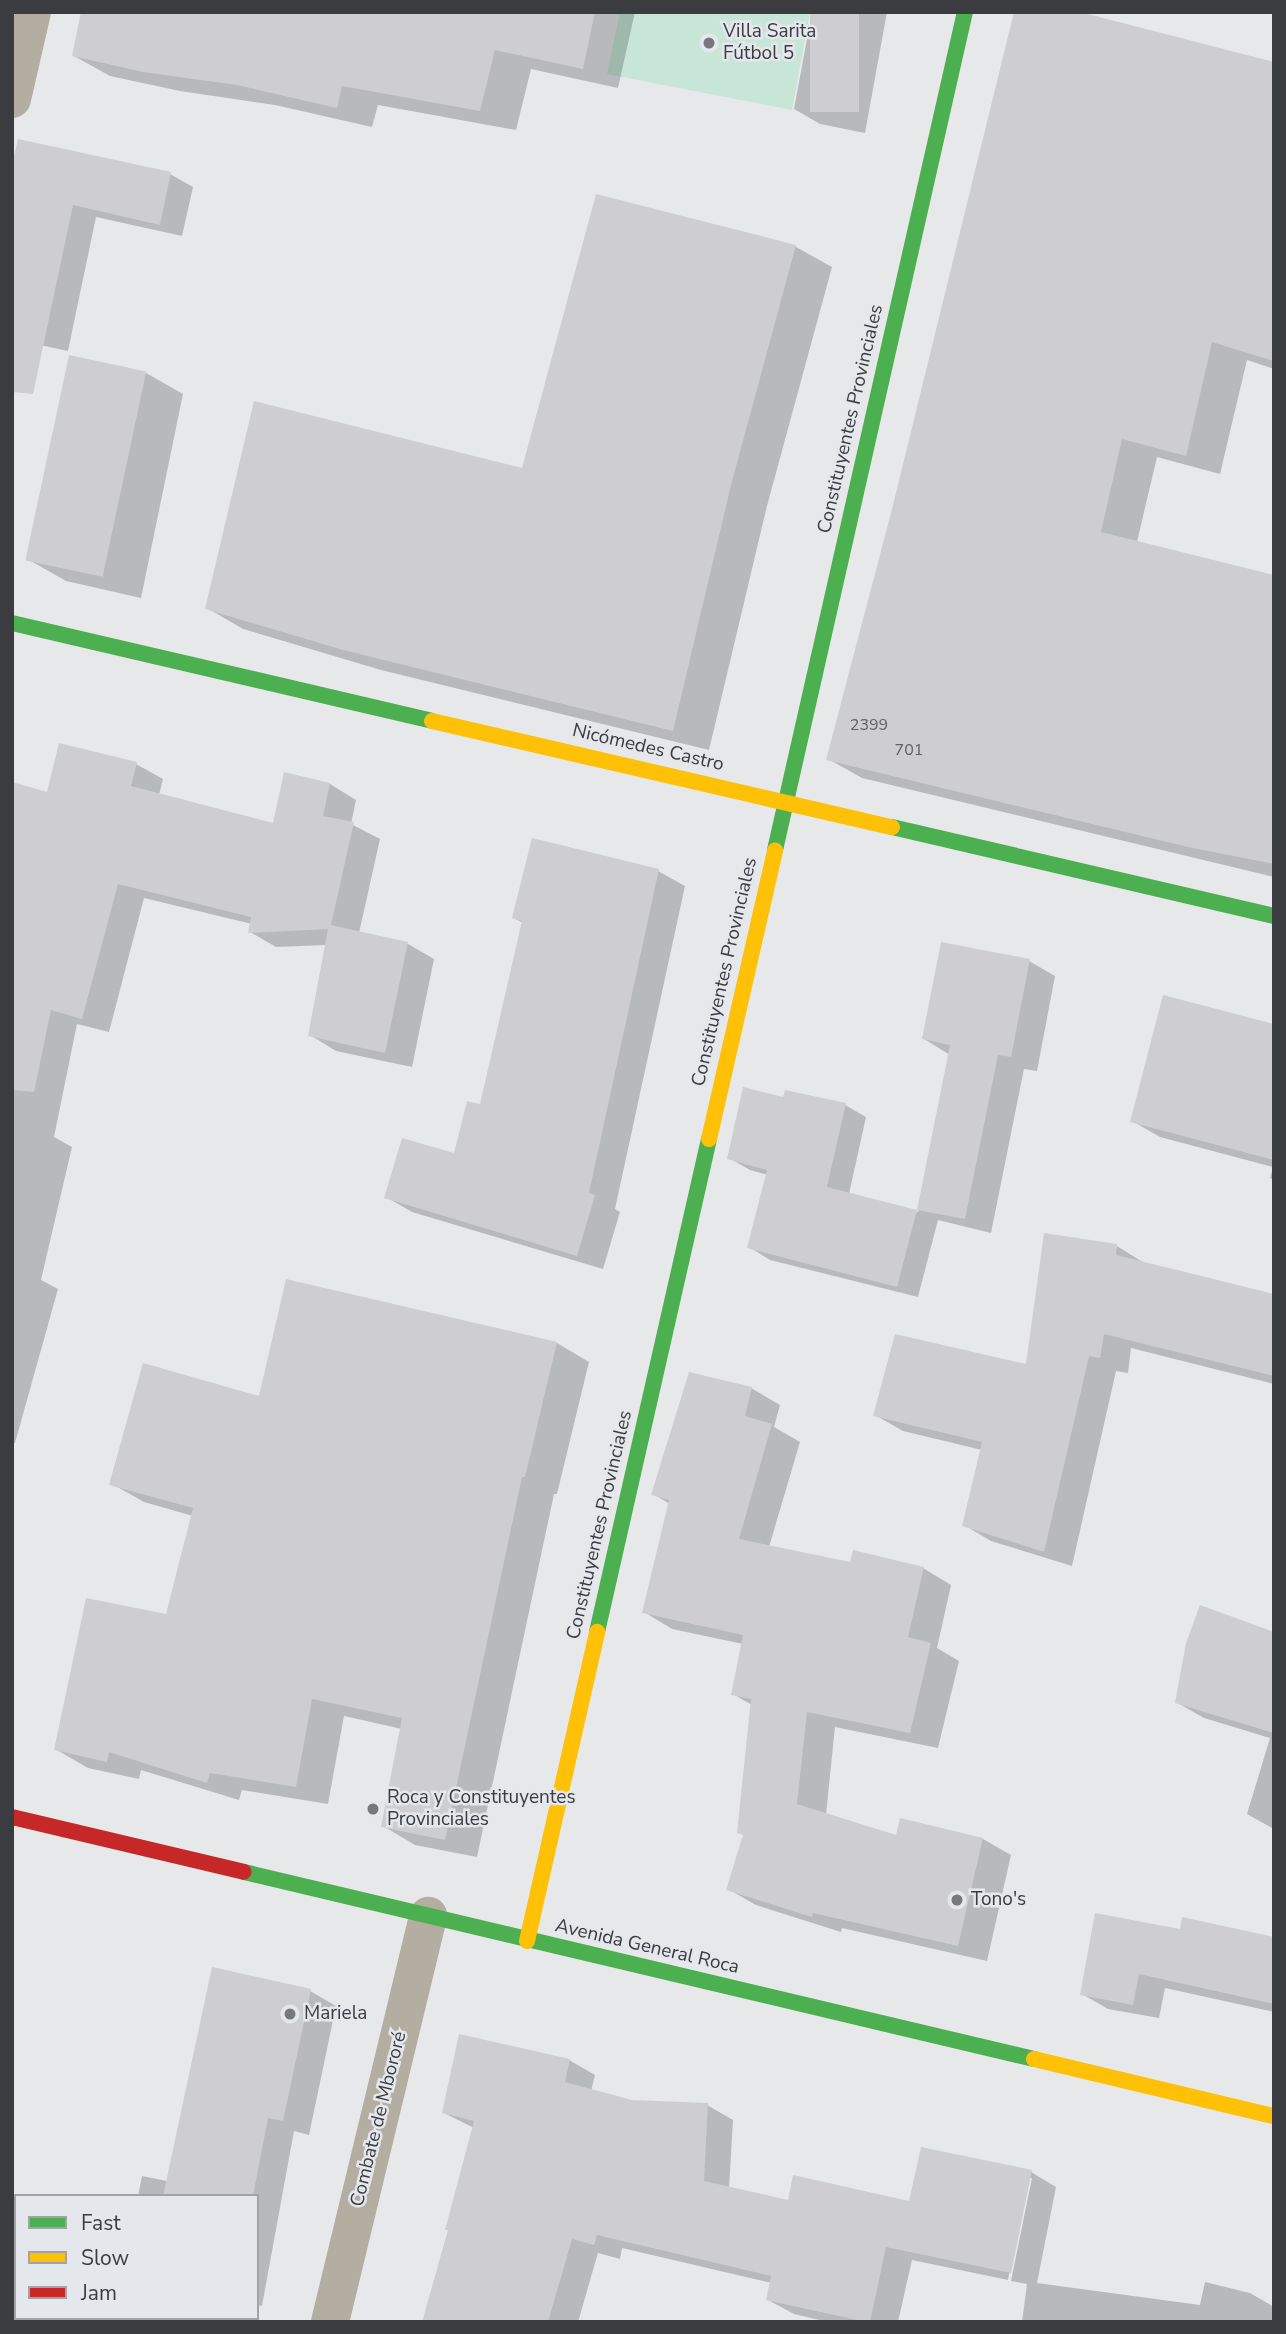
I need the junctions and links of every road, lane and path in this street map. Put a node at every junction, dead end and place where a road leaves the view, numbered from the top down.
1 (32, 12) edge
2 (965, 12) edge
3 (12, 99) edge
4 (12, 624) edge
5 (785, 801) junction
6 (1274, 916) edge
7 (12, 1817) edge
8 (428, 1916) junction
9 (527, 1941) junction
10 (1274, 2116) edge
11 (330, 2322) edge

1 - 3 street
2 - 5 street, Constituyentes Provinciales
4 - 5 street, Nicómedes Castro
5 - 6 street, Nicómedes Castro
5 - 9 street, Constituyentes Provinciales
7 - 8 street, Avenida General Roca
8 - 9 street, Avenida General Roca
8 - 11 street, Combate de Mbororé
9 - 10 street, Avenida General Roca

